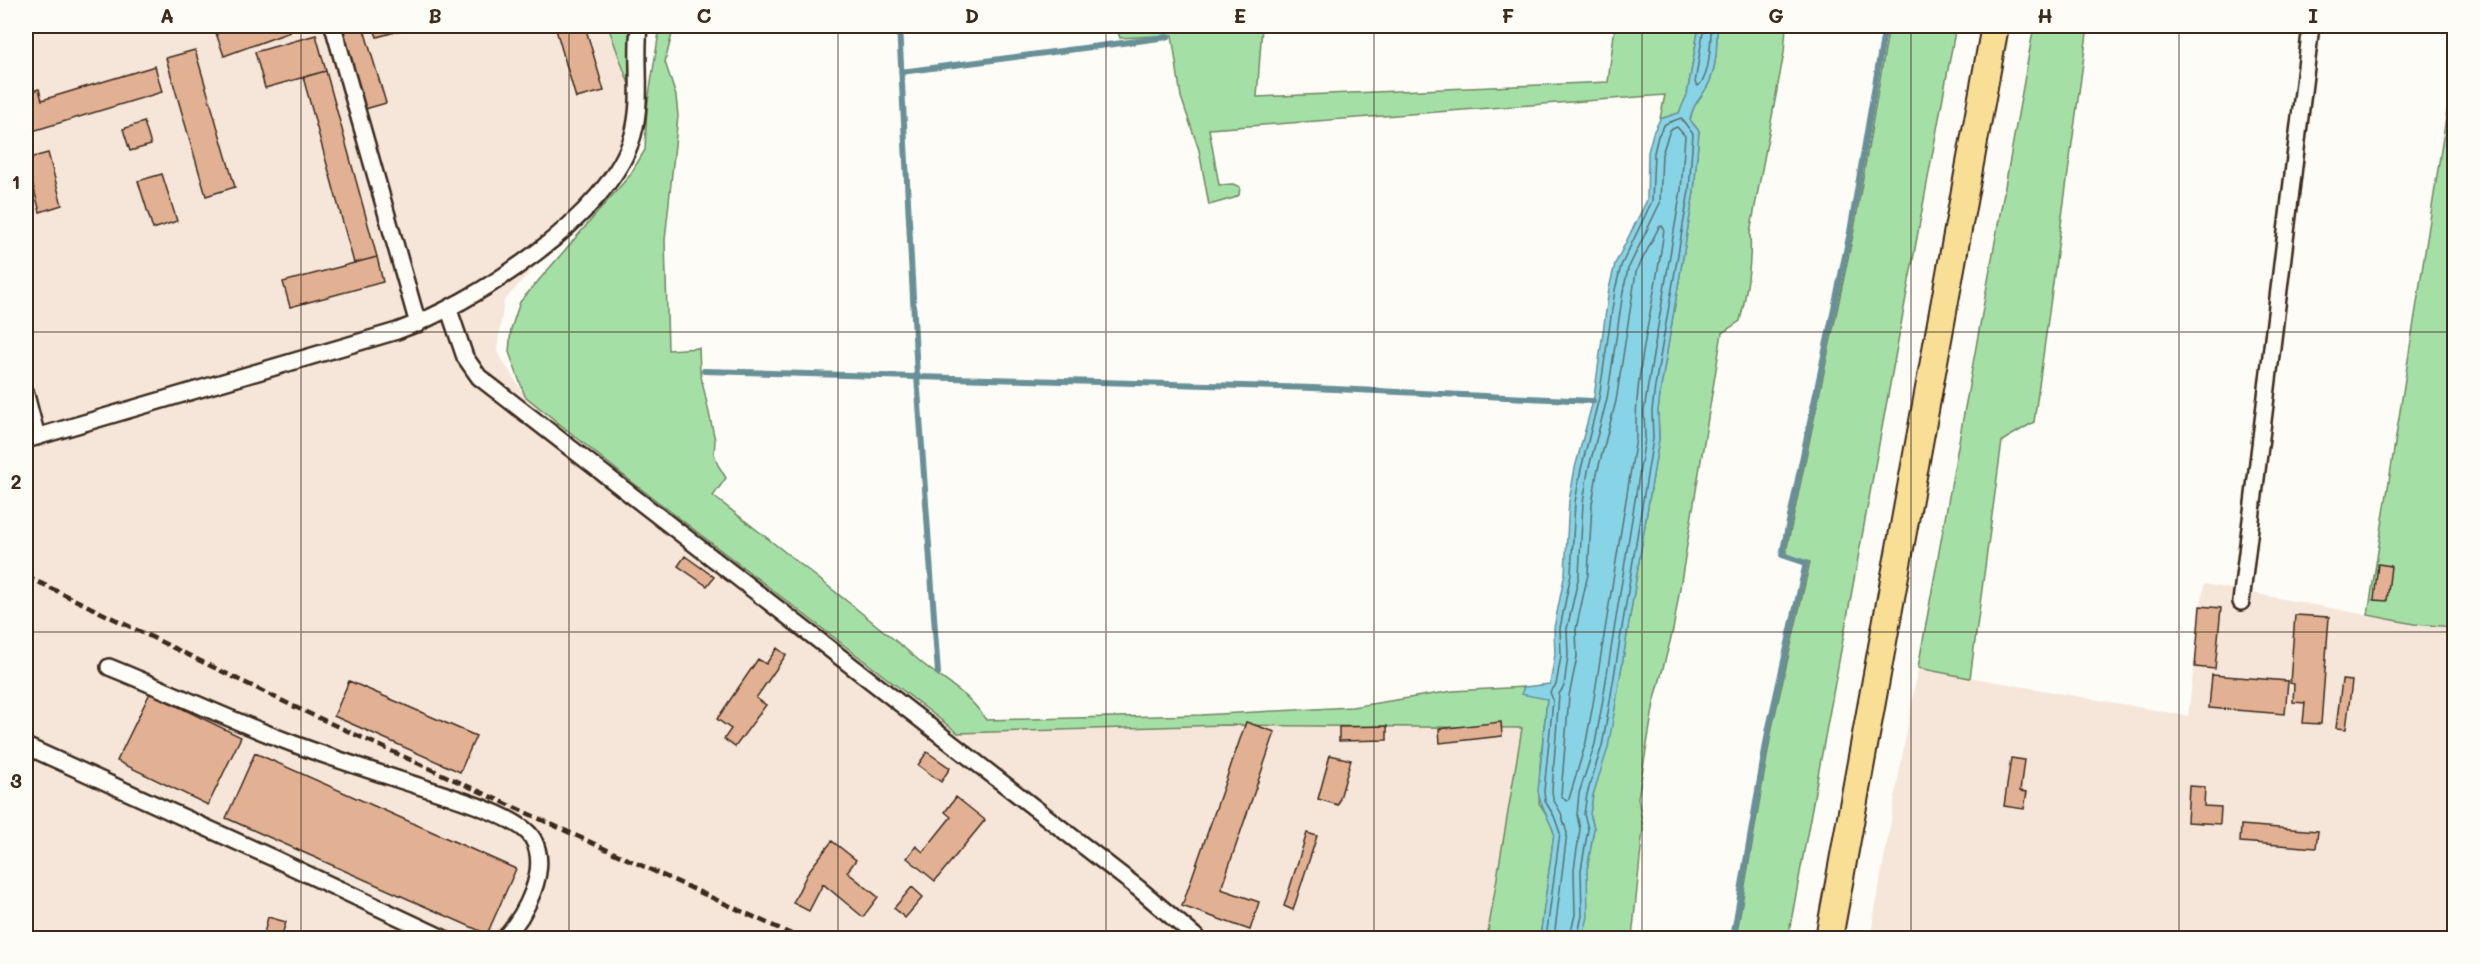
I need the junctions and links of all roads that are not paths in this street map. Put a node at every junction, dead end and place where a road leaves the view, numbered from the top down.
1 (333, 26) edge
2 (639, 26) edge
3 (1995, 26) edge
4 (2311, 26) edge
5 (449, 310) junction
6 (418, 324) junction
7 (26, 395) edge
8 (31, 438) edge
9 (2241, 602) dead end
10 (109, 667) dead end
11 (26, 746) edge
12 (443, 939) edge
13 (504, 939) edge
14 (1197, 939) edge
15 (1829, 939) edge

1 - 6 street
2 - 5 street
3 - 15 highway
4 - 9 street
5 - 6 street
5 - 14 street
6 - 8 street
7 - 8 street
10 - 13 street
11 - 12 street

